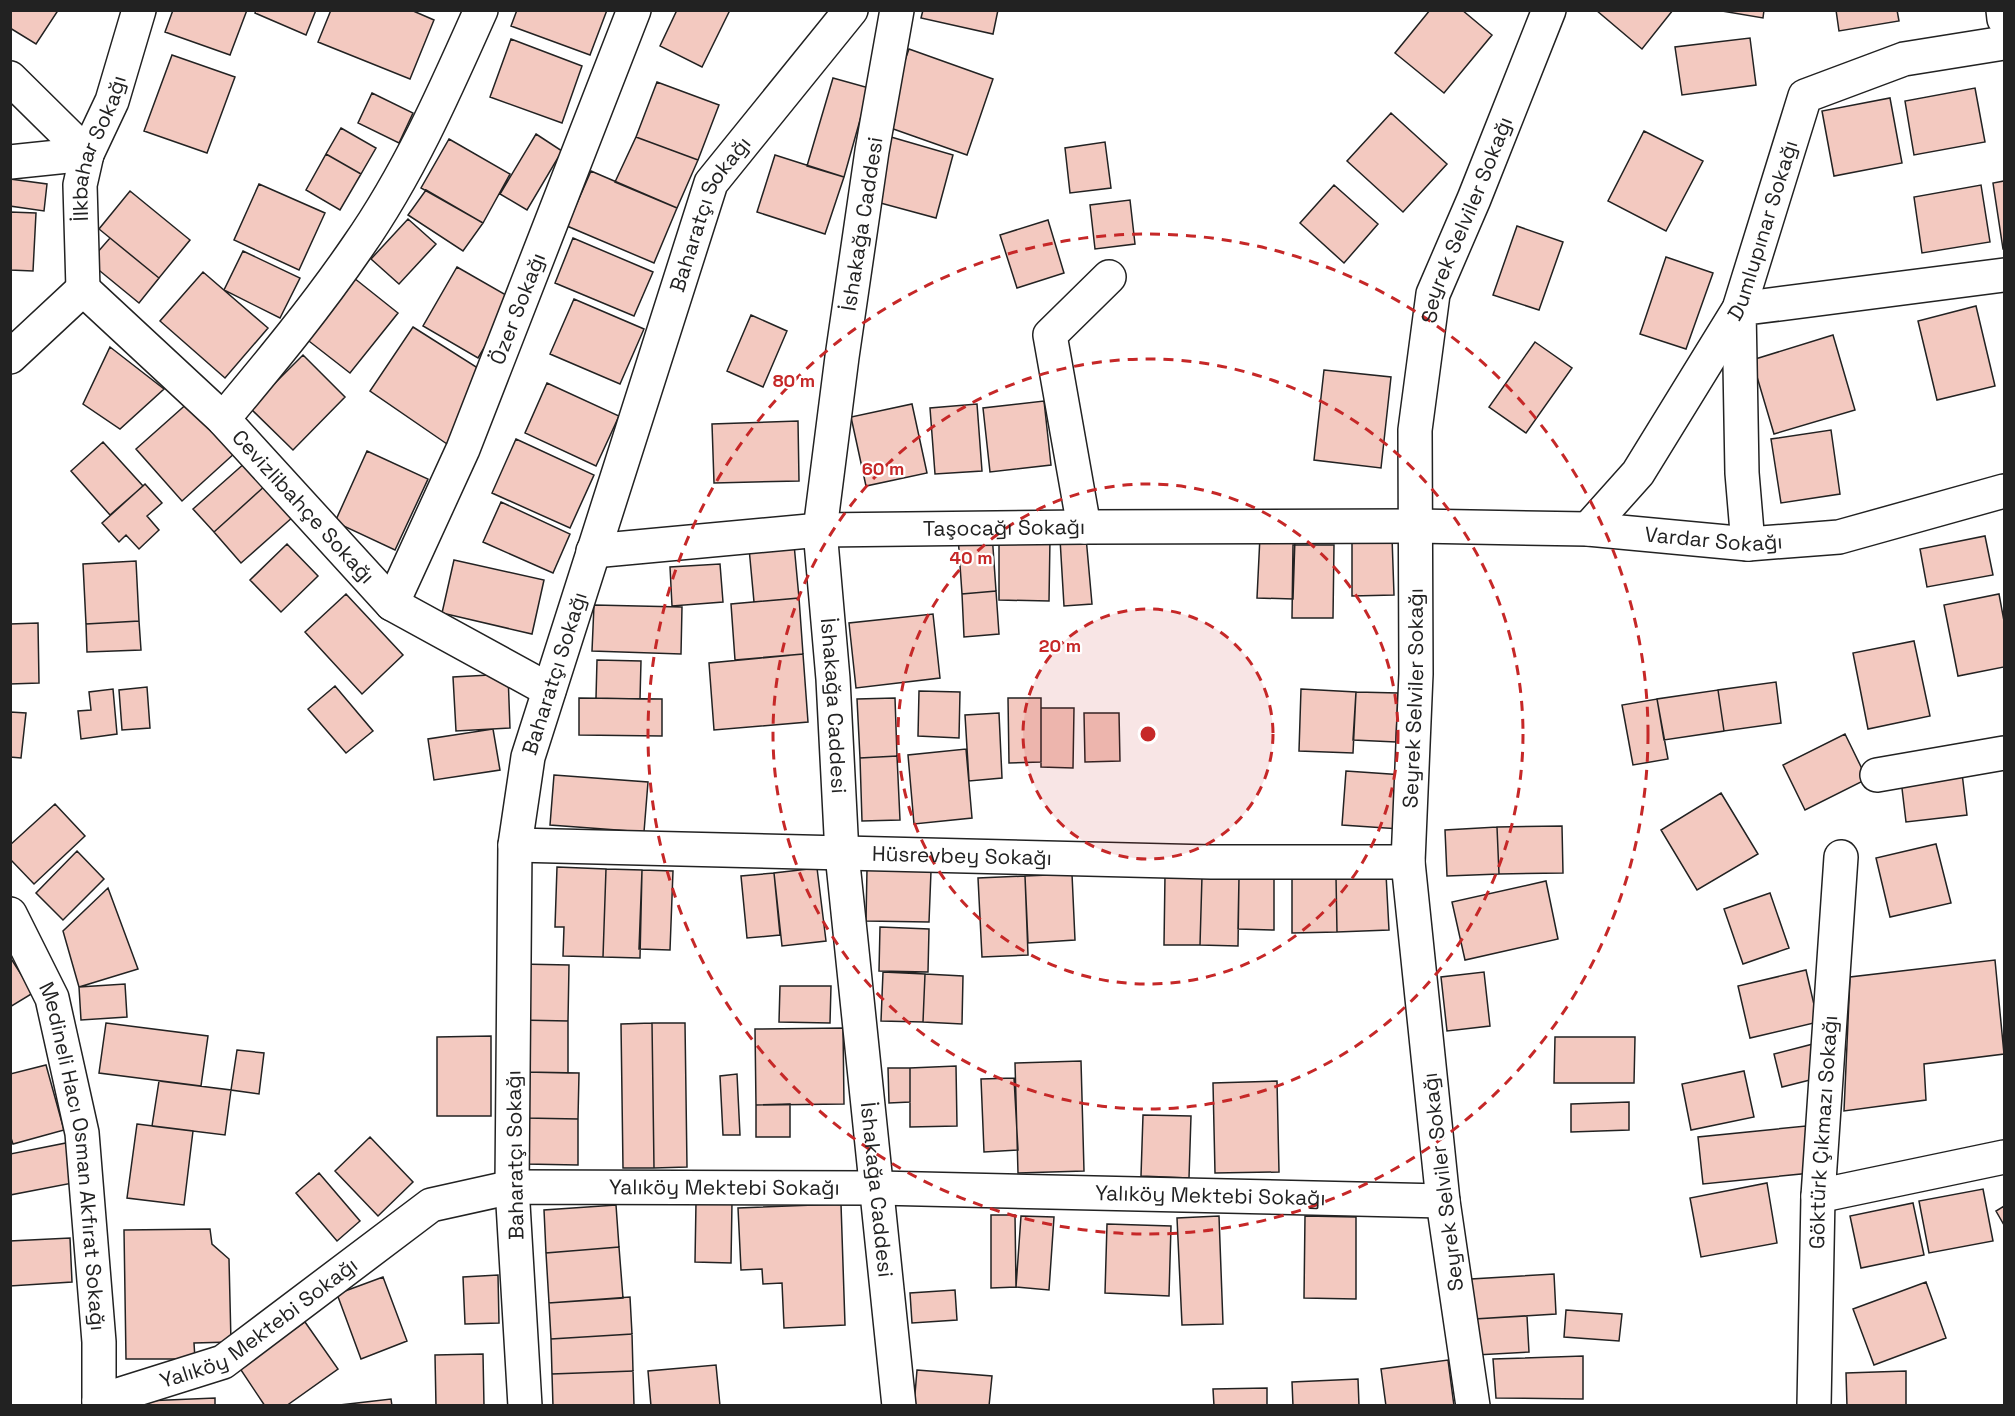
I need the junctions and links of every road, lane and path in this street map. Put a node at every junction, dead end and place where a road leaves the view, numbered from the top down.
1 (139, 10) edge
2 (481, 10) edge
3 (634, 10) edge
4 (851, 10) edge
5 (897, 10) edge
6 (1549, 10) edge
7 (2003, 10) edge
8 (2004, 19) edge
9 (2004, 43) edge
10 (10, 78) edge
11 (87, 154) junction
12 (10, 162) edge
13 (2004, 275) edge
14 (1109, 277) dead end
15 (83, 289) junction
16 (1739, 309) junction
17 (10, 357) edge
18 (223, 419) junction
19 (2004, 491) edge
20 (1084, 526) junction
21 (1416, 526) junction
22 (1588, 529) junction
23 (820, 530) junction
24 (1748, 544) junction
25 (593, 551) junction
26 (392, 604) junction
27 (549, 690) junction
28 (2004, 753) edge
29 (1877, 775) dead end
30 (515, 845) junction
31 (842, 854) junction
32 (1841, 857) dead end
33 (1408, 862) junction
34 (10, 914) edge
35 (2004, 1157) edge
36 (512, 1187) junction
37 (878, 1188) junction
38 (1818, 1196) junction
39 (1443, 1201) junction
40 (99, 1403) edge
41 (525, 1406) edge
42 (899, 1406) edge
43 (1473, 1406) edge
44 (1814, 1406) edge

1 - 11 street, İlkbahar Sokağı
2 - 18 street
3 - 26 street, Özer Sokağı
4 - 25 street, Baharatçı Sokağı
5 - 23 street, İshakağa Caddesi
6 - 21 street, Seyrek Selviler Sokağı
7 - 8 street
9 - 16 street, Dumlupınar Sokağı
10 - 11 street
11 - 12 street
11 - 15 street, İlkbahar Sokağı
13 - 16 street
14 - 20 street
15 - 17 street
15 - 18 street, Cevizlibahçe Sokağı
16 - 22 street, Dumlupınar Sokağı
16 - 24 street
18 - 26 street, Cevizlibahçe Sokağı
19 - 24 street, Vardar Sokağı
20 - 21 street, Taşocağı Sokağı
20 - 23 street, Taşocağı Sokağı
21 - 22 street, Vardar Sokağı
21 - 33 street, Seyrek Selviler Sokağı
22 - 24 street, Vardar Sokağı
23 - 25 street, Taşocağı Sokağı
23 - 31 street, İshakağa Caddesi
25 - 27 street, Baharatçı Sokağı
26 - 27 street, Cevizlibahçe Sokağı
27 - 30 street, Baharatçı Sokağı
28 - 29 street
30 - 31 street, Hüsrevbey Sokağı
30 - 36 street, Baharatçı Sokağı
31 - 33 street, Hüsrevbey Sokağı
31 - 37 street, İshakağa Caddesi
32 - 38 street, Göktürk Çıkmazı Sokağı
33 - 39 street, Seyrek Selviler Sokağı
34 - 40 street, Medineli Hacı Osman Akfırat Sokağı
35 - 38 street
36 - 37 street, Yalıköy Mektebi Sokağı
36 - 40 street, Yalıköy Mektebi Sokağı
36 - 41 street, Baharatçı Sokağı
37 - 39 street, Yalıköy Mektebi Sokağı
37 - 42 street, İshakağa Caddesi
38 - 44 street, Göktürk Çıkmazı Sokağı
39 - 43 street, Seyrek Selviler Sokağı

